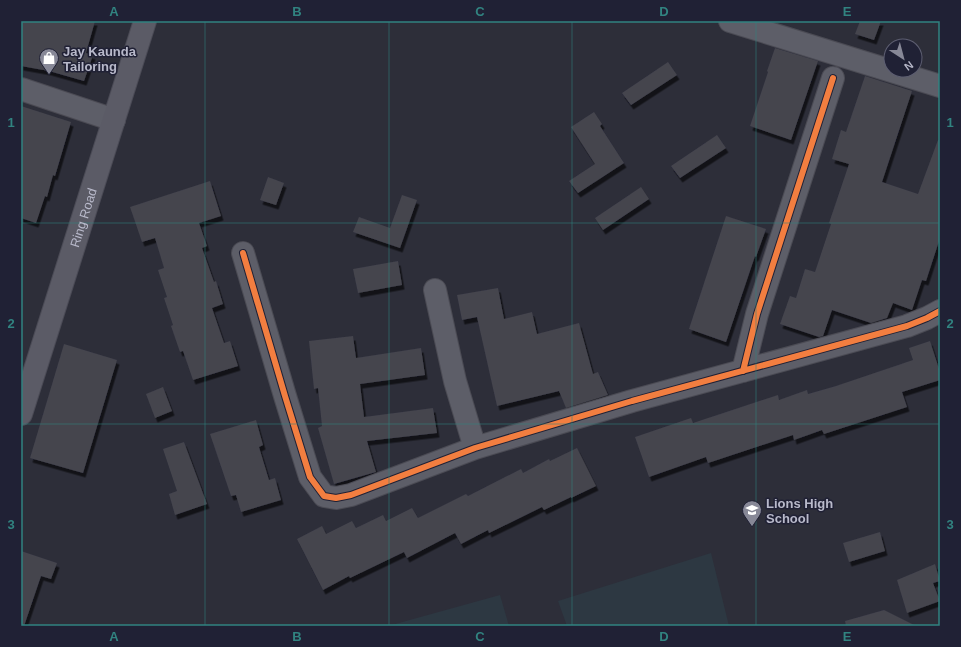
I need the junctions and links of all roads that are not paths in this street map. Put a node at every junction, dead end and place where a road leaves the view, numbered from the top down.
1 (145, 21) edge
2 (730, 21) edge
3 (833, 78) dead end
4 (940, 86) edge
5 (21, 89) edge
6 (114, 120) junction
7 (243, 253) dead end
8 (435, 290) dead end
9 (940, 311) edge
10 (743, 371) junction
11 (21, 414) edge
12 (475, 448) junction

1 - 6 main road, Ring Road
2 - 4 street
3 - 10 street
5 - 6 street
6 - 11 main road, Ring Road
7 - 12 street
8 - 12 street
9 - 10 street
10 - 12 street

